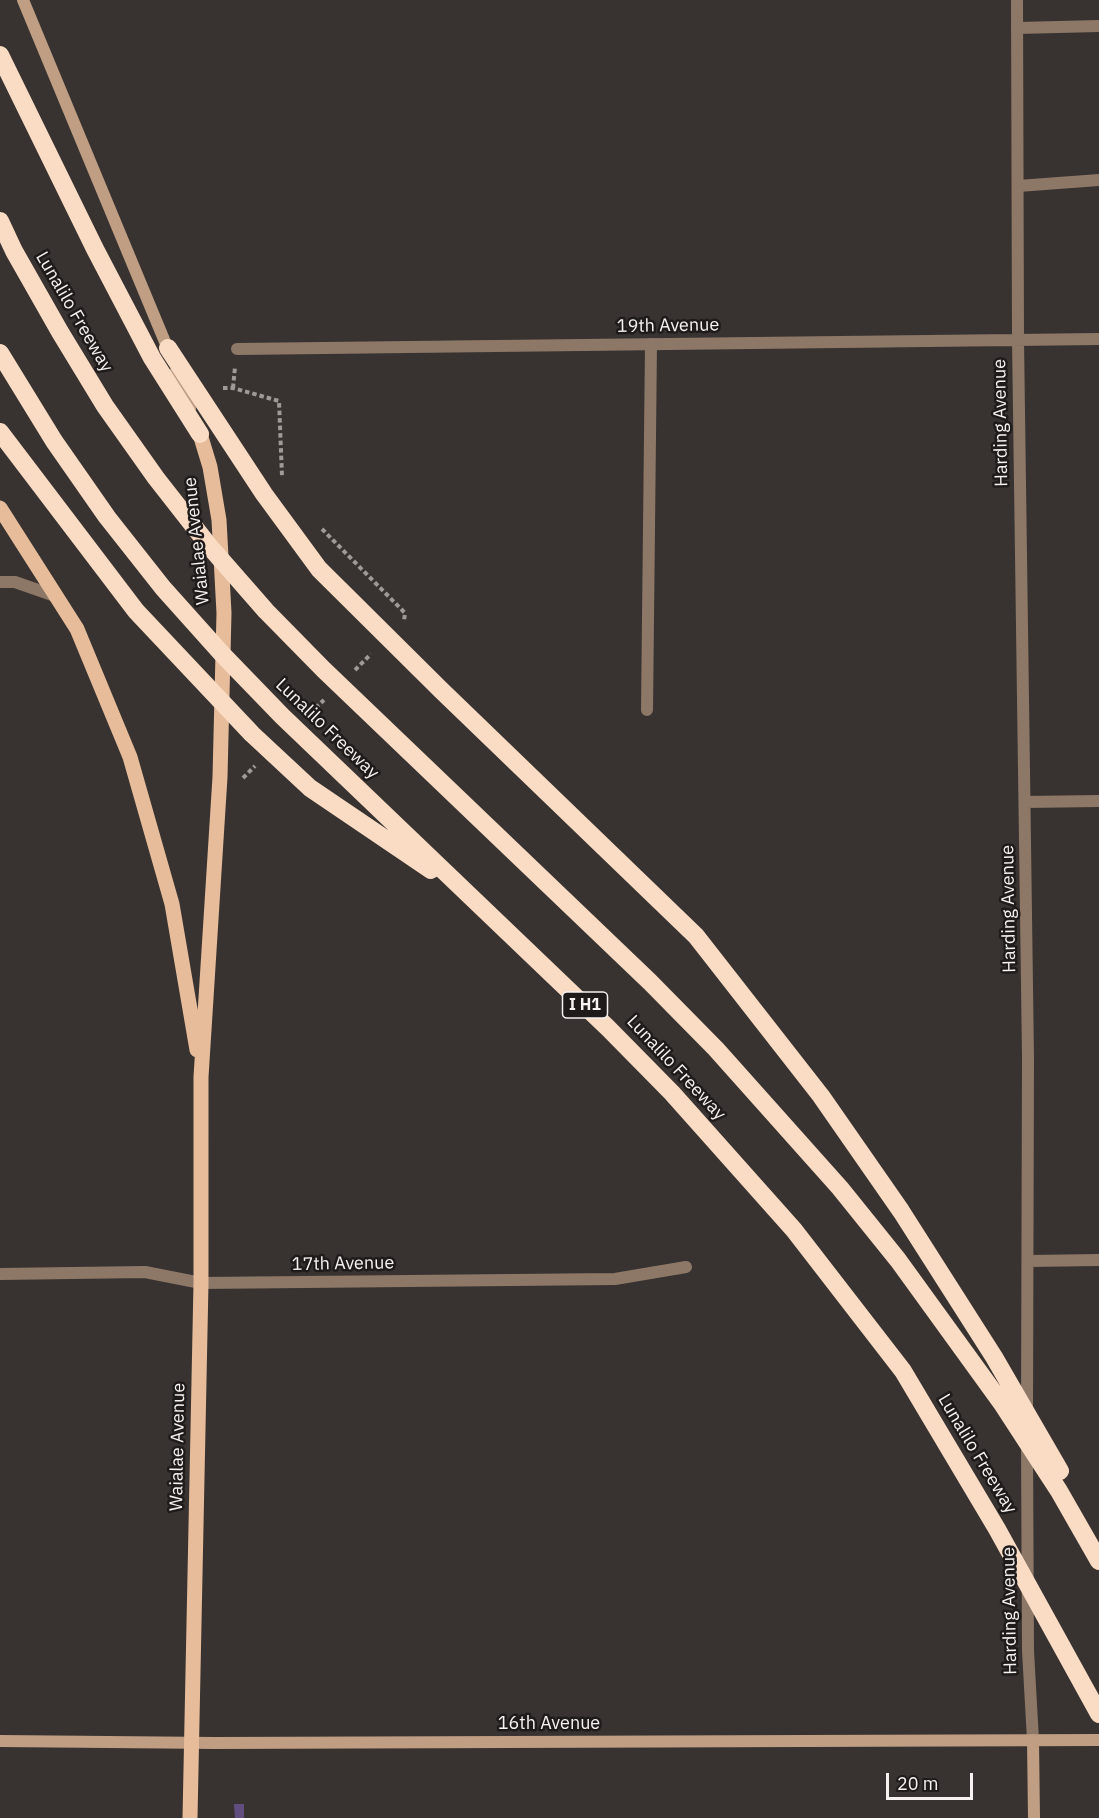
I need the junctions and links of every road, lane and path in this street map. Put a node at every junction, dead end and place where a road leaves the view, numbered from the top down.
1 (23, 0) edge
2 (1017, 0) edge
3 (1099, 26) edge
4 (1017, 28) junction
5 (0, 55) edge
6 (1099, 180) edge
7 (1018, 186) junction
8 (0, 221) edge
9 (1099, 339) edge
10 (1018, 340) junction
11 (651, 344) junction
12 (168, 348) junction
13 (237, 349) dead end
14 (0, 352) edge
15 (213, 388) dead end
16 (0, 432) edge
17 (200, 434) junction
18 (282, 480) dead end
19 (0, 508) edge
20 (317, 524) dead end
21 (0, 582) edge
22 (58, 597) junction
23 (403, 623) dead end
24 (378, 647) dead end
25 (353, 672) dead end
26 (328, 696) dead end
27 (647, 710) dead end
28 (303, 720) dead end
29 (261, 761) dead end
30 (219, 801) junction
31 (1099, 801) edge
32 (1025, 802) junction
33 (476, 901) junction
34 (201, 1077) junction
35 (1028, 1260) junction
36 (1099, 1260) edge
37 (686, 1267) dead end
38 (0, 1274) edge
39 (201, 1283) junction
40 (1099, 1544) edge
41 (1099, 1561) edge
42 (1099, 1714) edge
43 (1033, 1740) junction
44 (1099, 1740) edge
45 (0, 1741) edge
46 (191, 1741) junction
47 (190, 1818) edge
48 (1034, 1818) edge

1 - 12 street, Waialae Avenue
2 - 4 street, Harding Avenue
3 - 4 street
4 - 7 street, Harding Avenue
5 - 17 highway
6 - 7 street
7 - 10 street, Harding Avenue
8 - 41 highway, Lunalilo Freeway
9 - 10 street, 19th Avenue
10 - 11 street, 19th Avenue
10 - 32 street, Harding Avenue
11 - 13 street, 19th Avenue
11 - 27 street
12 - 17 street, Waialae Avenue
12 - 40 highway
14 - 33 highway, Lunalilo Freeway / I H1
15 - 18 path
16 - 33 highway
17 - 30 main road, Waialae Avenue
19 - 22 main road, Waialae Avenue
20 - 23 path
21 - 22 street
22 - 34 main road, Waialae Avenue
24 - 25 path
26 - 28 path
29 - 30 path
30 - 34 main road, Waialae Avenue
31 - 32 street
32 - 35 street, Harding Avenue
33 - 42 highway, Lunalilo Freeway / I H1
34 - 39 main road, Waialae Avenue
35 - 36 street
35 - 43 street, Harding Avenue
37 - 39 street, 17th Avenue
38 - 39 street, 17th Avenue
39 - 46 main road, Waialae Avenue
43 - 44 street, 16th Avenue
43 - 46 street, 16th Avenue
43 - 48 street, Harding Avenue
45 - 46 street, 16th Avenue
46 - 47 main road, Waialae Avenue

